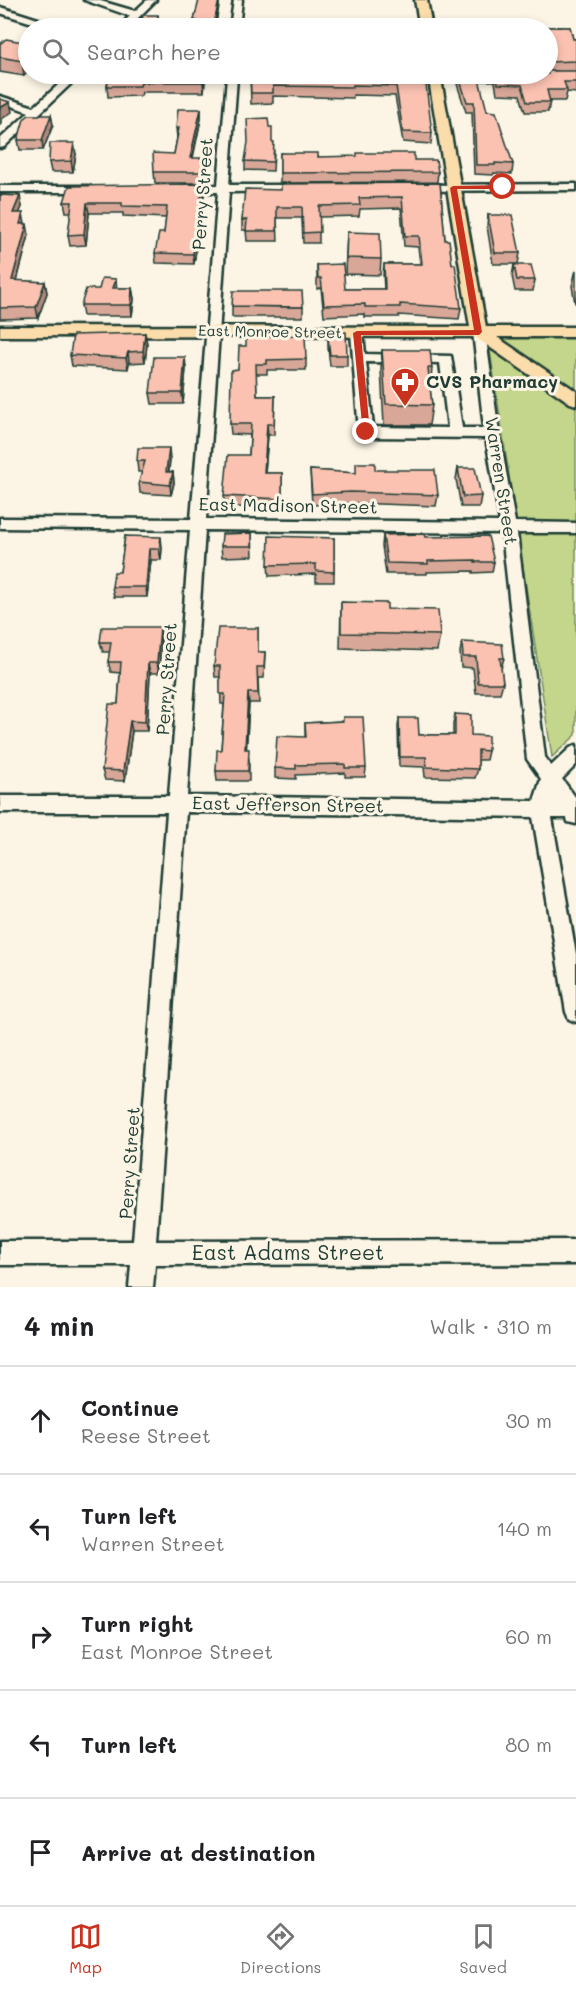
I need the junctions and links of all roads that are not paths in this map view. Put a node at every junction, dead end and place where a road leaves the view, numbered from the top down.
1 (88, 0) edge
2 (152, 0) edge
3 (237, 0) edge
4 (421, 0) edge
5 (0, 10) edge
6 (137, 15) junction
7 (25, 18) edge
8 (134, 18) edge
9 (236, 18) edge
10 (424, 18) edge
11 (64, 84) edge
12 (231, 84) edge
13 (435, 84) edge
14 (0, 99) edge
15 (36, 111) junction
16 (0, 145) edge
17 (576, 187) edge
18 (310, 188) edge
19 (405, 188) edge
20 (453, 188) junction
21 (0, 189) edge
22 (106, 189) edge
23 (165, 189) edge
24 (223, 189) junction
25 (0, 331) edge
26 (212, 332) junction
27 (479, 332) junction
28 (576, 332) edge
29 (357, 333) junction
30 (359, 358) junction
31 (576, 399) edge
32 (456, 432) junction
33 (492, 433) junction
34 (0, 523) edge
35 (198, 524) junction
36 (509, 528) junction
37 (576, 528) edge
38 (576, 753) edge
39 (550, 779) junction
40 (0, 804) edge
41 (177, 804) junction
42 (541, 810) junction
43 (575, 813) edge
44 (576, 1012) edge
45 (576, 1252) edge
46 (0, 1253) edge
47 (143, 1254) junction
48 (141, 1287) edge

1 - 6 street
2 - 6 street
3 - 9 street
4 - 10 main road
5 - 7 street
6 - 8 street
11 - 15 street
12 - 24 street, Perry Street
13 - 20 main road, Warren Street
14 - 15 street
15 - 16 street
17 - 20 street
18 - 24 street
19 - 20 street
20 - 27 main road, Warren Street
21 - 22 street
23 - 24 street
24 - 26 street, Perry Street
25 - 26 main road, East Monroe Street
26 - 29 main road, East Monroe Street
26 - 35 street, Perry Street
27 - 28 main road, East Monroe Street
27 - 29 main road, East Monroe Street
27 - 31 main road
27 - 33 street, Warren Street
29 - 30 street
30 - 32 street
30 - 32 street
32 - 33 street
33 - 36 street, Warren Street
34 - 35 street, East Madison Street
35 - 36 street, East Madison Street
35 - 41 street, Perry Street
36 - 37 street, East Madison Street
36 - 39 street, Warren Street
38 - 39 street
39 - 42 street
39 - 43 street, Warren Street
40 - 41 street, East Jefferson Street
41 - 42 street, East Jefferson Street
41 - 47 street, Perry Street
42 - 43 street, East Jefferson Street
42 - 44 street
45 - 47 street, East Adams Street
46 - 47 street, East Adams Street
47 - 48 street, Perry Street

